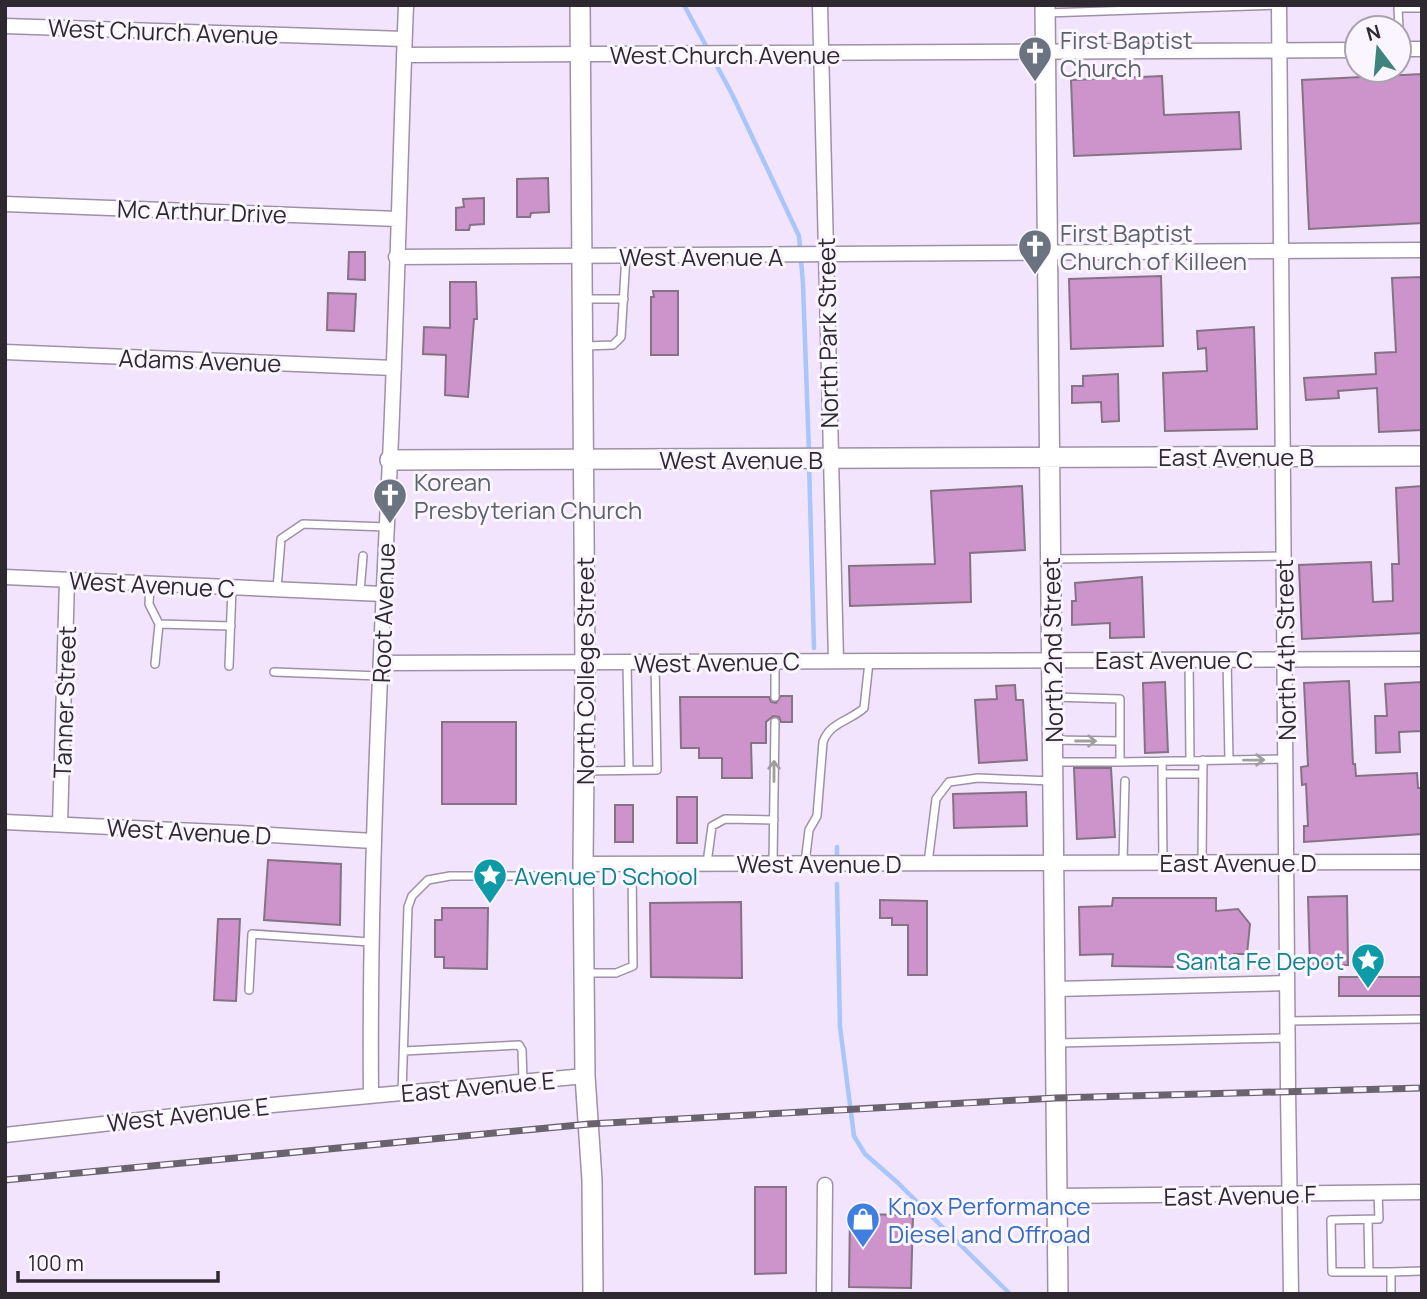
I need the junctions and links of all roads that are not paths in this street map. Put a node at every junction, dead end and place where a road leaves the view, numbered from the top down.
1 (406, 5) edge
2 (580, 5) edge
3 (820, 5) edge
4 (1279, 5) edge
5 (1398, 7) edge
6 (1422, 8) edge
7 (1045, 9) edge
8 (5, 26) edge
9 (404, 39) junction
10 (1280, 50) junction
11 (1343, 50) edge
12 (1045, 52) junction
13 (822, 53) junction
14 (404, 55) junction
15 (580, 55) junction
16 (5, 204) edge
17 (398, 219) junction
18 (1422, 250) edge
19 (1280, 251) junction
20 (1047, 252) junction
21 (580, 256) junction
22 (626, 256) junction
23 (820, 256) junction
24 (396, 257) junction
25 (581, 299) junction
26 (624, 299) junction
27 (582, 346) junction
28 (5, 352) edge
29 (394, 368) junction
30 (1283, 456) junction
31 (1422, 456) edge
32 (1049, 457) junction
33 (584, 458) junction
34 (826, 459) junction
35 (390, 460) junction
36 (387, 527) junction
37 (363, 556) dead end
38 (1283, 556) junction
39 (1051, 559) junction
40 (5, 577) edge
41 (67, 580) junction
42 (150, 583) junction
43 (232, 587) junction
44 (277, 589) junction
45 (360, 593) junction
46 (383, 594) junction
47 (159, 624) junction
48 (230, 626) junction
49 (1284, 658) junction
50 (1189, 659) junction
51 (1227, 659) junction
52 (1422, 659) edge
53 (1052, 660) junction
54 (836, 661) junction
55 (869, 661) junction
56 (775, 662) junction
57 (627, 663) junction
58 (656, 663) junction
59 (155, 664) dead end
60 (585, 664) junction
61 (229, 666) dead end
62 (382, 669) junction
63 (274, 672) dead end
64 (775, 696) dead end
65 (1052, 697) junction
66 (775, 722) dead end
67 (1053, 740) junction
68 (1120, 741) junction
69 (1286, 759) junction
70 (1203, 760) junction
71 (1229, 760) junction
72 (1162, 761) junction
73 (1190, 761) junction
74 (1121, 762) junction
75 (584, 771) junction
76 (629, 771) junction
77 (1053, 771) junction
78 (1162, 774) junction
79 (1202, 774) junction
80 (1125, 781) dead end
81 (774, 820) junction
82 (5, 822) edge
83 (60, 824) junction
84 (373, 841) junction
85 (1287, 861) junction
86 (1123, 862) junction
87 (1163, 862) junction
88 (1202, 862) junction
89 (1422, 862) edge
90 (707, 863) junction
91 (773, 863) junction
92 (805, 863) junction
93 (928, 863) junction
94 (1054, 863) junction
95 (632, 864) junction
96 (583, 870) junction
97 (370, 942) junction
98 (584, 973) junction
99 (1287, 984) junction
100 (1056, 989) junction
101 (248, 990) dead end
102 (1422, 1019) edge
103 (1287, 1021) junction
104 (1287, 1038) junction
105 (1056, 1043) junction
106 (404, 1051) junction
107 (585, 1076) junction
108 (523, 1082) junction
109 (402, 1093) junction
110 (371, 1096) junction
111 (5, 1135) edge
112 (825, 1185) dead end
113 (1422, 1192) edge
114 (1378, 1193) junction
115 (1290, 1194) junction
116 (1058, 1196) junction
117 (1368, 1220) junction
118 (1422, 1271) edge
119 (1369, 1272) junction
120 (1391, 1272) junction
121 (593, 1294) edge
122 (824, 1294) edge
123 (1058, 1294) edge
124 (1292, 1294) edge
125 (1391, 1294) edge

1 - 9 street, Root Avenue
2 - 15 street, North College Street
3 - 13 street, North Park Street
4 - 7 lane
4 - 10 street, North 4th Street
5 - 6 lane
7 - 12 street, North 2nd Street
8 - 9 street, West Church Avenue
9 - 14 street, Root Avenue
10 - 11 street, West Church Avenue
10 - 12 street, West Church Avenue
10 - 19 street, North 4th Street
12 - 13 street, West Church Avenue
12 - 20 street, North 2nd Street
13 - 15 street, West Church Avenue
13 - 23 street, North Park Street
14 - 15 street, West Church Avenue
14 - 17 street, Root Avenue
15 - 21 street, North College Street
16 - 17 street, Mc Arthur Drive
17 - 24 street, Root Avenue
18 - 19 street, West Avenue A
19 - 20 street, West Avenue A
19 - 30 street, North 4th Street
20 - 23 street, West Avenue A
20 - 32 street, North 2nd Street
21 - 22 street, West Avenue A
21 - 24 street, West Avenue A
21 - 25 street, North College Street
22 - 23 street, West Avenue A
22 - 26 lane
23 - 34 street, North Park Street
24 - 29 street, Root Avenue
25 - 26 lane
25 - 27 street, North College Street
26 - 27 lane
27 - 33 street, North College Street
28 - 29 street, Adams Avenue
29 - 35 street, Root Avenue
30 - 31 street, East Avenue B
30 - 32 street, East Avenue B
30 - 38 street, North 4th Street
32 - 34 street, West Avenue B
32 - 39 street, North 2nd Street
33 - 34 street, West Avenue B
33 - 35 street, West Avenue B
33 - 60 street, North College Street
34 - 54 street, North Park Street
35 - 36 street, Root Avenue
36 - 44 lane
36 - 46 street, Root Avenue
37 - 45 lane
38 - 39 lane
38 - 49 street, North 4th Street
39 - 53 street, North 2nd Street
40 - 41 street, West Avenue C
41 - 42 street, West Avenue C
41 - 83 street, Tanner Street
42 - 43 street, West Avenue C
42 - 47 lane
43 - 44 street, West Avenue C
43 - 48 lane
44 - 45 street, West Avenue C
45 - 46 street, West Avenue C
46 - 62 street, Root Avenue
47 - 48 lane
47 - 59 lane
48 - 61 lane
49 - 51 street, East Avenue C
49 - 52 street, East Avenue C
49 - 69 street, North 4th Street
50 - 51 street, East Avenue C
50 - 53 street, East Avenue C
50 - 73 lane
51 - 71 lane
53 - 55 street, West Avenue C
53 - 65 street, North 2nd Street
54 - 55 street, West Avenue C
54 - 56 street, West Avenue C
55 - 92 lane
56 - 58 street, West Avenue C
56 - 64 lane
57 - 58 street, West Avenue C
57 - 60 street, West Avenue C
57 - 76 lane
58 - 76 lane
60 - 62 street, West Avenue C
60 - 75 street, North College Street
62 - 63 lane
62 - 84 street, Root Avenue
65 - 67 street, North 2nd Street
65 - 68 lane
81 -> 66 lane
67 -> 68 lane
67 - 77 street, North 2nd Street
68 - 74 lane
71 -> 69 lane
69 - 85 street, North 4th Street
70 - 71 lane
70 - 73 lane
70 - 79 lane
72 - 73 lane
72 - 74 lane
72 - 78 lane
74 - 77 lane
75 - 76 lane
75 - 96 street, North College Street
77 - 93 lane
77 - 94 street, North 2nd Street
78 - 79 lane
78 - 87 lane
79 - 88 lane
80 - 86 lane
81 - 90 lane
81 - 91 lane
82 - 83 street, West Avenue D
83 - 84 street, West Avenue D
84 - 97 street, Root Avenue
85 - 88 street, East Avenue D
85 - 89 street, East Avenue D
85 - 99 street, North 4th Street
86 - 87 street, East Avenue D
86 - 94 street, East Avenue D
87 - 88 street, East Avenue D
90 - 91 street, West Avenue D
90 - 95 street, West Avenue D
91 - 92 street, West Avenue D
92 - 93 street, West Avenue D
93 - 94 street, West Avenue D
94 - 100 street, North 2nd Street
95 - 96 street, West Avenue D
95 - 98 lane
96 - 98 street, North College Street
96 - 106 lane
97 - 101 lane
97 - 110 street, Root Avenue
98 - 107 street, North College Street
99 - 100 street
99 - 103 street, North 4th Street
100 - 105 street, North 2nd Street
102 - 103 lane
103 - 104 street, North 4th Street
104 - 105 lane
104 - 115 street, North 4th Street
105 - 116 street, North 2nd Street
106 - 108 lane
106 - 109 lane
107 - 108 street, East Avenue E
107 - 121 street, North College Street
108 - 109 street, East Avenue E
109 - 110 street, East Avenue E
110 - 111 street, West Avenue E
112 - 122 street
113 - 114 street, East Avenue F
114 - 115 street, East Avenue F
114 - 117 lane
115 - 116 street, East Avenue F
115 - 124 street, North 4th Street
116 - 123 street, North 2nd Street
117 - 119 lane
117 - 119 lane
118 - 120 lane
119 - 120 lane
120 - 125 lane

